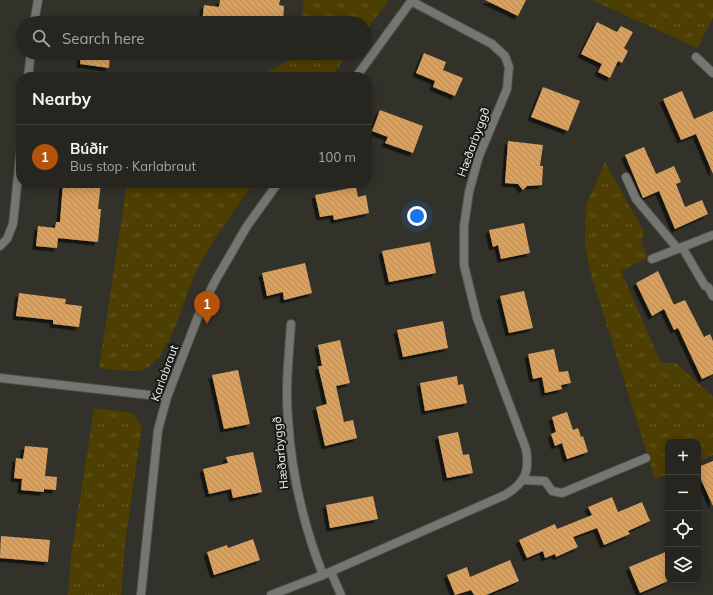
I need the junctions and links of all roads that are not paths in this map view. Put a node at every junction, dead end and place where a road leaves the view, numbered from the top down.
1 (38, 0) edge
2 (411, 1) edge
3 (35, 16) edge
4 (372, 55) edge
5 (696, 57) dead end
6 (30, 60) edge
7 (368, 60) edge
8 (29, 72) edge
9 (360, 72) edge
10 (713, 73) edge
11 (626, 177) dead end
12 (17, 188) edge
13 (274, 188) edge
14 (713, 235) edge
15 (0, 246) edge
16 (680, 248) junction
17 (652, 259) dead end
18 (713, 296) edge
19 (291, 324) dead end
20 (0, 378) edge
21 (167, 397) junction
22 (646, 458) dead end
23 (522, 480) junction
24 (331, 572) junction
25 (323, 575) junction
26 (141, 595) edge
27 (271, 595) edge
28 (341, 595) edge

1 - 3 street
2 - 4 street
2 - 23 street, Hæðarbyggð
5 - 10 street
6 - 8 street
7 - 9 street
11 - 16 street
12 - 15 street
13 - 21 street, Karlabraut
14 - 16 street
16 - 17 street
16 - 18 street
19 - 25 street, Hæðarbyggð
20 - 21 street
21 - 26 street, Karlabraut
22 - 23 street
23 - 24 street
24 - 25 street
24 - 28 street
25 - 27 street

